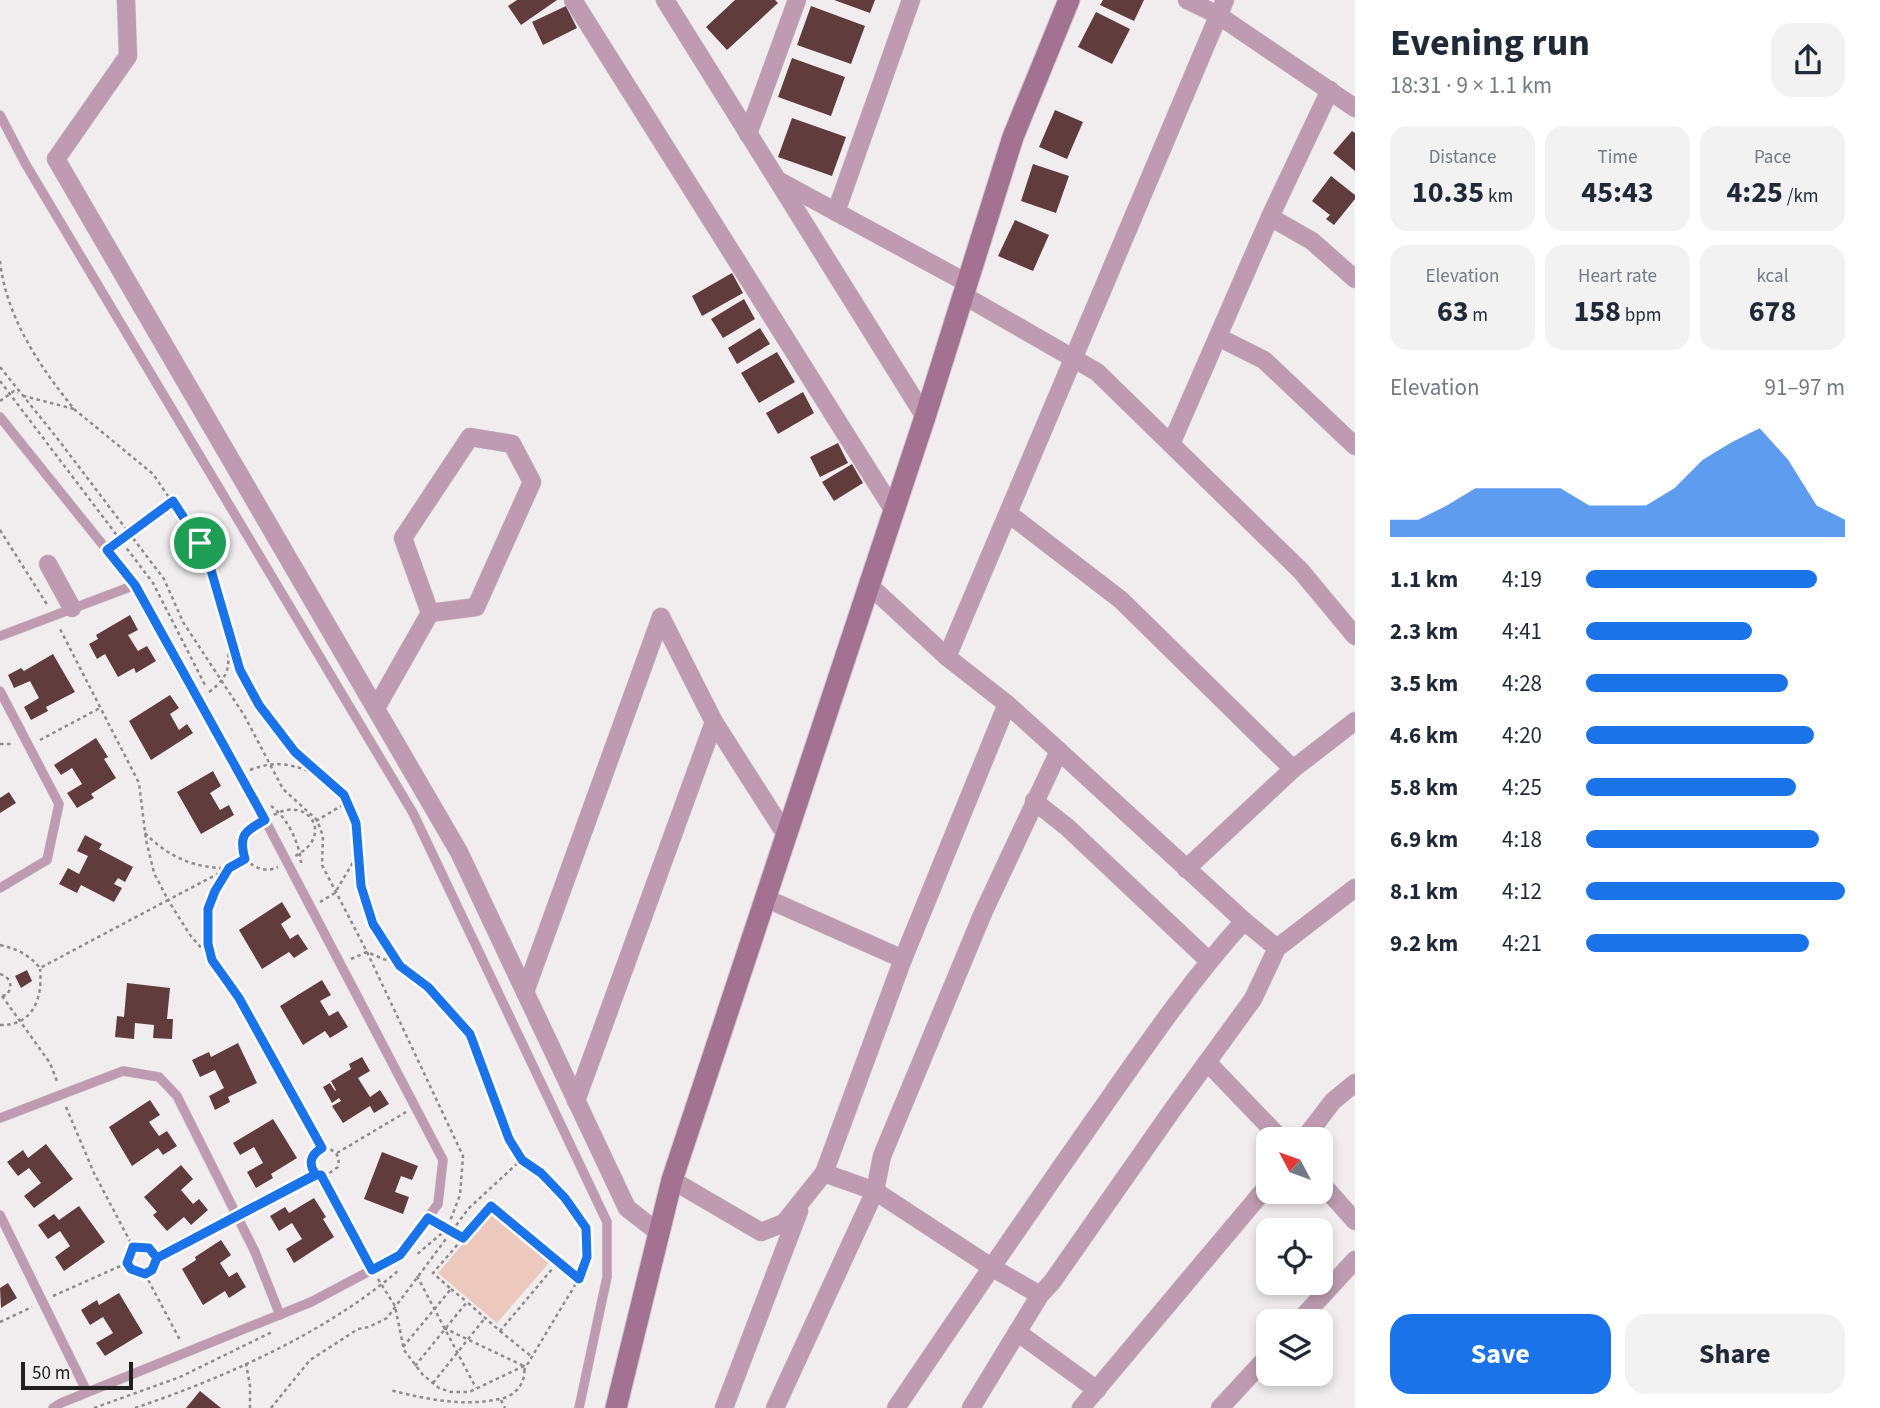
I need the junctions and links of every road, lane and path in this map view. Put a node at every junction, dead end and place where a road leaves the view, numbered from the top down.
1 (125, 0) edge
2 (573, 0) edge
3 (665, 0) edge
4 (797, 0) edge
5 (911, 0) edge
6 (1069, 0) edge
7 (1187, 0) edge
8 (1222, 8) edge
9 (1330, 90) junction
10 (1355, 108) edge
11 (0, 115) edge
12 (748, 134) junction
13 (778, 181) junction
14 (836, 212) junction
15 (1270, 217) junction
16 (0, 261) edge
17 (1355, 279) edge
18 (965, 289) junction
19 (1218, 337) junction
20 (1073, 358) junction
21 (0, 367) edge
22 (0, 381) edge
23 (10, 394) junction
24 (20, 394) junction
25 (0, 401) edge
26 (74, 409) junction
27 (925, 416) junction
28 (0, 417) edge
29 (1171, 444) junction
30 (1355, 446) edge
31 (173, 501) junction
32 (894, 511) junction
33 (1009, 514) junction
34 (0, 530) edge
35 (128, 535) junction
36 (120, 540) junction
37 (107, 550) junction
38 (48, 564) dead end
39 (135, 585) junction
40 (869, 585) junction
41 (72, 608) junction
42 (430, 613) junction
43 (53, 615) junction
44 (228, 634) junction
45 (0, 635) edge
46 (1355, 636) edge
47 (947, 657) junction
48 (228, 664) junction
49 (240, 670) junction
50 (222, 682) junction
51 (0, 691) edge
52 (1007, 704) junction
53 (100, 708) junction
54 (376, 708) junction
55 (1355, 721) edge
56 (714, 722) junction
57 (0, 744) edge
58 (29, 746) junction
59 (1059, 751) junction
60 (268, 763) junction
61 (1293, 769) junction
62 (250, 770) dead end
63 (323, 776) junction
64 (1034, 801) junction
65 (267, 803) dead end
66 (347, 803) junction
67 (279, 811) junction
68 (265, 820) junction
69 (315, 822) junction
70 (145, 833) junction
71 (786, 835) junction
72 (301, 853) junction
73 (357, 856) junction
74 (245, 859) junction
75 (286, 861) junction
76 (302, 867) dead end
77 (229, 868) junction
78 (1186, 869) junction
79 (0, 888) edge
80 (1355, 888) edge
81 (335, 893) junction
82 (765, 898) junction
83 (168, 900) junction
84 (320, 902) dead end
85 (1244, 921) junction
86 (0, 945) edge
87 (1277, 948) junction
88 (367, 953) junction
89 (349, 956) dead end
90 (904, 959) junction
91 (212, 960) junction
92 (1208, 960) junction
93 (340, 964) junction
94 (400, 966) junction
95 (40, 968) junction
96 (355, 968) dead end
97 (0, 974) edge
98 (525, 992) junction
99 (1, 996) edge
100 (19, 1021) junction
101 (0, 1025) edge
102 (1207, 1062) junction
103 (1355, 1083) edge
104 (61, 1095) junction
105 (435, 1098) junction
106 (576, 1101) junction
107 (427, 1102) dead end
108 (415, 1107) junction
109 (0, 1118) edge
110 (1269, 1127) edge
111 (1313, 1127) edge
112 (322, 1148) junction
113 (337, 1153) junction
114 (522, 1160) junction
115 (824, 1173) junction
116 (316, 1175) junction
117 (321, 1175) junction
118 (672, 1180) junction
119 (875, 1191) junction
120 (804, 1198) junction
121 (1334, 1198) edge
122 (1256, 1200) edge
123 (242, 1214) dead end
124 (443, 1214) dead end
125 (0, 1215) edge
126 (428, 1218) junction
127 (230, 1220) dead end
128 (1355, 1221) edge
129 (439, 1224) junction
130 (434, 1230) dead end
131 (449, 1230) junction
132 (659, 1233) junction
133 (430, 1236) dead end
134 (463, 1238) junction
135 (133, 1247) junction
136 (157, 1258) junction
137 (1355, 1260) edge
138 (558, 1262) junction
139 (127, 1263) junction
140 (991, 1267) junction
141 (401, 1268) dead end
142 (372, 1270) junction
143 (145, 1274) junction
144 (417, 1276) junction
145 (579, 1279) junction
146 (382, 1284) junction
147 (451, 1289) junction
148 (1040, 1295) junction
149 (42, 1301) junction
150 (467, 1302) junction
151 (395, 1306) junction
152 (1310, 1309) edge
153 (434, 1310) junction
154 (280, 1315) junction
155 (485, 1318) junction
156 (0, 1322) edge
157 (444, 1328) junction
158 (276, 1330) dead end
159 (500, 1331) junction
160 (1017, 1332) junction
161 (467, 1339) junction
162 (403, 1347) junction
163 (187, 1352) junction
164 (457, 1353) junction
165 (532, 1357) junction
166 (246, 1363) junction
167 (415, 1366) junction
168 (524, 1368) junction
169 (1256, 1369) edge
170 (433, 1383) junction
171 (476, 1389) junction
172 (390, 1390) dead end
173 (1097, 1390) junction
174 (87, 1392) junction
175 (502, 1400) junction
176 (53, 1408) edge
177 (94, 1408) edge
178 (135, 1408) edge
179 (250, 1408) edge
180 (271, 1408) edge
181 (505, 1408) edge
182 (579, 1408) edge
183 (616, 1408) edge
184 (724, 1408) edge
185 (775, 1408) edge
186 (896, 1408) edge
187 (971, 1408) edge
188 (1082, 1408) edge
189 (1220, 1408) edge

1 - 54 street
2 - 32 street
3 - 12 street
4 - 12 street
5 - 14 street
6 - 18 main road
7 - 8 street
8 - 9 street
8 - 20 street
9 - 10 street
9 - 15 street
11 - 182 lane
12 - 13 street
13 - 14 street
13 - 27 street
14 - 18 street
15 - 17 street
15 - 19 street
16 - 26 path
18 - 20 street
18 - 27 main road
19 - 29 street
19 - 30 street
20 - 29 street
20 - 33 street
21 - 24 path
22 - 23 path
23 - 24 path
23 - 25 path
23 - 36 path
24 - 26 path
24 - 35 path
26 - 31 path
27 - 32 main road
28 - 37 lane
29 - 46 street
31 - 35 path
31 - 44 path
32 - 40 main road
33 - 47 street
33 - 61 street
34 - 43 path
35 - 36 path
35 - 50 path
36 - 37 path
36 - 50 path
37 - 39 lane
38 - 41 street
39 - 41 lane
39 - 68 lane
40 - 47 street
40 - 71 main road
41 - 43 lane
42 - 42 street
42 - 54 street
43 - 45 lane
43 - 53 path
44 - 48 path
44 - 49 path
47 - 52 street
48 - 49 path
48 - 50 path
49 - 63 path
50 - 60 path
51 - 58 lane
52 - 59 street
52 - 90 street
53 - 58 path
53 - 70 path
54 - 98 street
55 - 61 street
56 - 71 street
56 - 98 street
56 - 106 street
57 - 58 path
58 - 79 lane
59 - 64 street
59 - 78 street
60 - 62 path
60 - 63 path
60 - 69 path
61 - 78 street
63 - 66 path
64 - 92 street
64 - 119 street
65 - 67 path
66 - 69 path
66 - 73 path
67 - 68 path
67 - 69 path
67 - 72 path
68 - 74 path
68 - 75 lane
69 - 72 path
69 - 81 path
70 - 77 path
70 - 83 path
71 - 82 main road
72 - 75 path
72 - 76 path
73 - 81 path
73 - 94 path
74 - 75 path
74 - 77 path
75 - 93 lane
77 - 83 path
77 - 91 path
78 - 85 street
80 - 87 street
81 - 84 path
81 - 88 path
82 - 90 street
82 - 118 main road
83 - 91 path
83 - 95 path
85 - 87 street
85 - 92 street
86 - 95 path
87 - 102 street
88 - 93 path
88 - 94 path
88 - 105 path
89 - 96 path
90 - 115 street
91 - 112 path
92 - 140 street
93 - 108 lane
94 - 114 path
95 - 100 path
97 - 99 path
98 - 106 street
99 - 100 path
100 - 101 path
100 - 104 path
102 - 110 street
102 - 148 street
103 - 111 street
104 - 109 lane
104 - 135 path
104 - 154 lane
105 - 107 path
105 - 131 path
106 - 132 street
108 - 113 path
108 - 126 lane
112 - 113 path
112 - 116 path
113 - 117 path
114 - 131 path
114 - 145 path
115 - 119 street
115 - 120 street
116 - 117 path
116 - 123 path
117 - 142 path
118 - 120 street
118 - 132 main road
119 - 140 street
119 - 185 street
120 - 184 street
121 - 128 street
122 - 173 street
124 - 129 path
125 - 149 lane
126 - 129 path
126 - 142 lane
127 - 136 path
129 - 130 path
129 - 131 path
131 - 133 path
131 - 134 path
131 - 144 path
132 - 183 main road
134 - 138 path
134 - 147 path
135 - 136 path
135 - 139 path
136 - 143 path
137 - 152 street
138 - 145 path
138 - 159 path
139 - 143 path
139 - 149 path
140 - 148 street
140 - 186 street
141 - 146 path
142 - 146 path
142 - 154 lane
143 - 163 path
144 - 151 path
144 - 153 path
145 - 165 path
146 - 151 path
146 - 166 path
147 - 150 path
147 - 153 path
148 - 160 street
149 - 156 path
149 - 174 lane
150 - 155 path
150 - 157 path
151 - 162 path
151 - 180 path
153 - 157 path
153 - 162 path
154 - 163 lane
155 - 159 path
155 - 161 path
157 - 161 path
157 - 164 path
157 - 167 path
158 - 177 path
159 - 165 path
160 - 173 street
160 - 187 street
161 - 164 path
161 - 168 path
162 - 167 path
163 - 174 lane
164 - 170 path
164 - 171 path
165 - 168 path
166 - 178 path
166 - 179 path
167 - 170 path
168 - 171 path
168 - 175 path
169 - 189 street
170 - 171 path
172 - 175 path
173 - 188 street
174 - 176 lane
175 - 181 path

